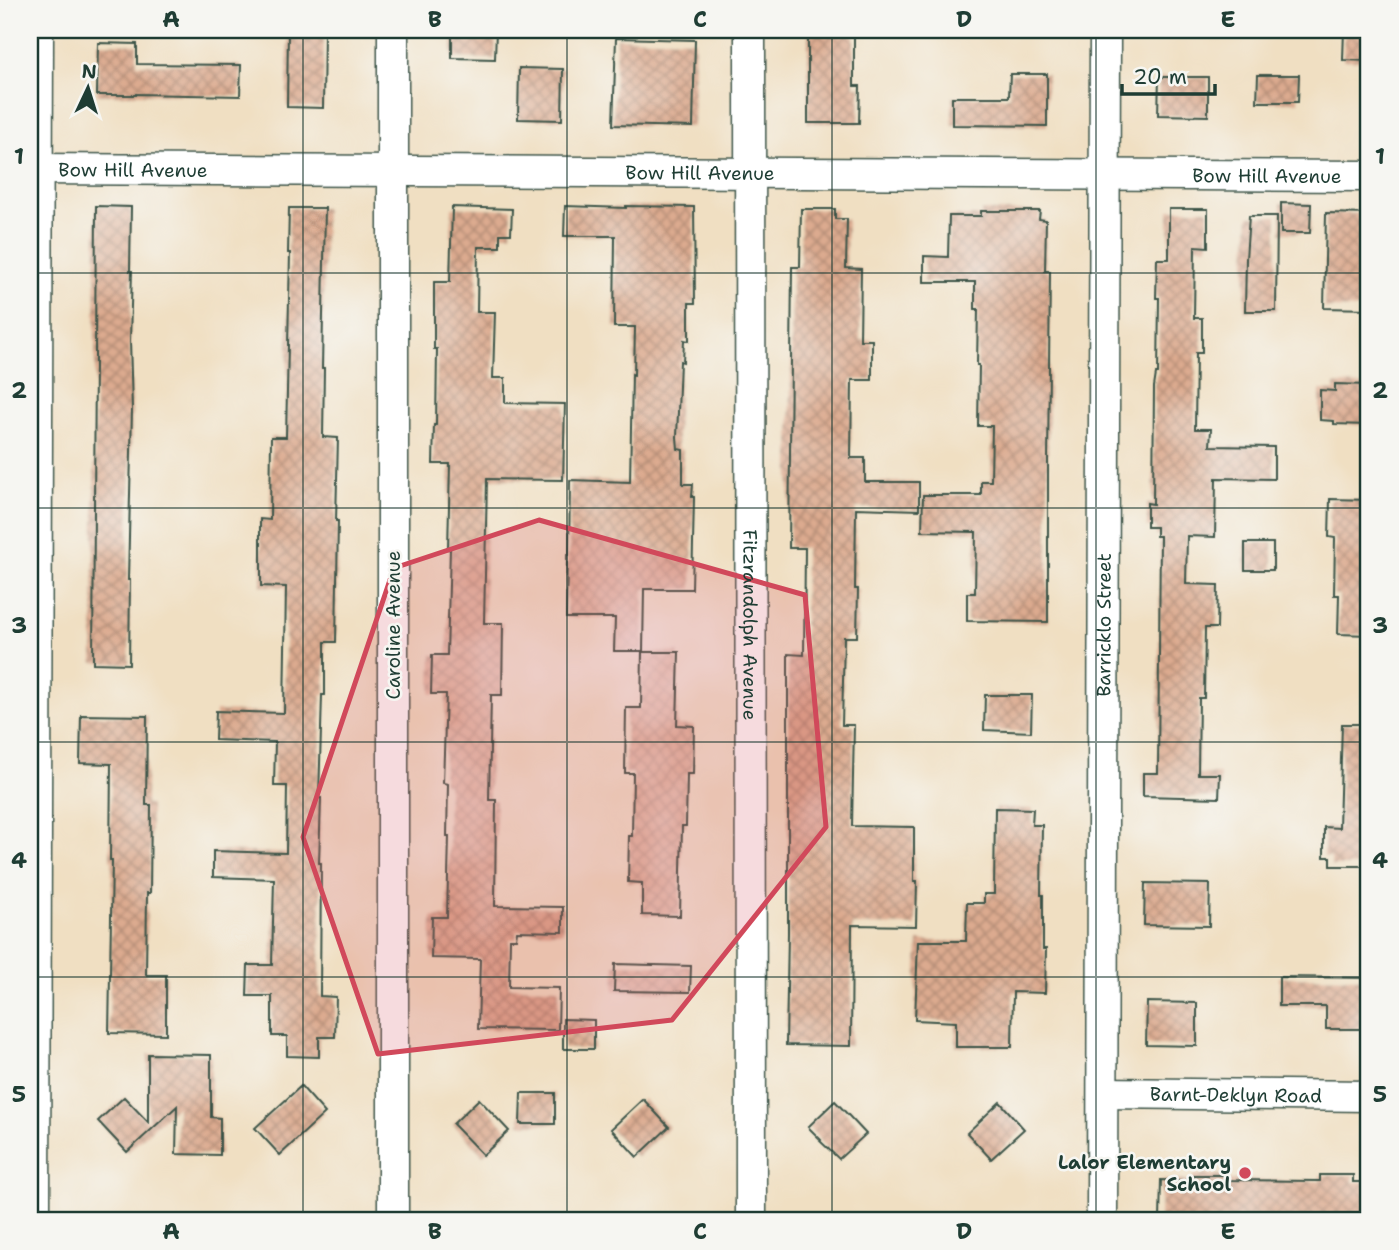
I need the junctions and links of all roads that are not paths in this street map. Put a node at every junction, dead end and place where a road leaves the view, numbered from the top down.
1 (38, 30) edge
2 (393, 30) edge
3 (750, 30) edge
4 (1105, 30) edge
5 (34, 169) edge
6 (393, 172) junction
7 (750, 173) junction
8 (1105, 175) junction
9 (1369, 176) edge
10 (1103, 1093) junction
11 (1369, 1096) edge
12 (35, 1220) edge
13 (393, 1220) edge
14 (751, 1220) edge
15 (1102, 1220) edge

1 - 5 street
2 - 6 street, Caroline Avenue
3 - 7 street, Fitzrandolph Avenue
4 - 8 street, Barricklo Street
5 - 6 street, Bow Hill Avenue
5 - 12 street
6 - 7 street, Bow Hill Avenue
6 - 13 street, Caroline Avenue
7 - 8 street, Bow Hill Avenue
7 - 14 street, Fitzrandolph Avenue
8 - 9 street, Bow Hill Avenue
8 - 10 street, Barricklo Street
10 - 11 street, Barnt-Deklyn Road
10 - 15 street, Barricklo Street

